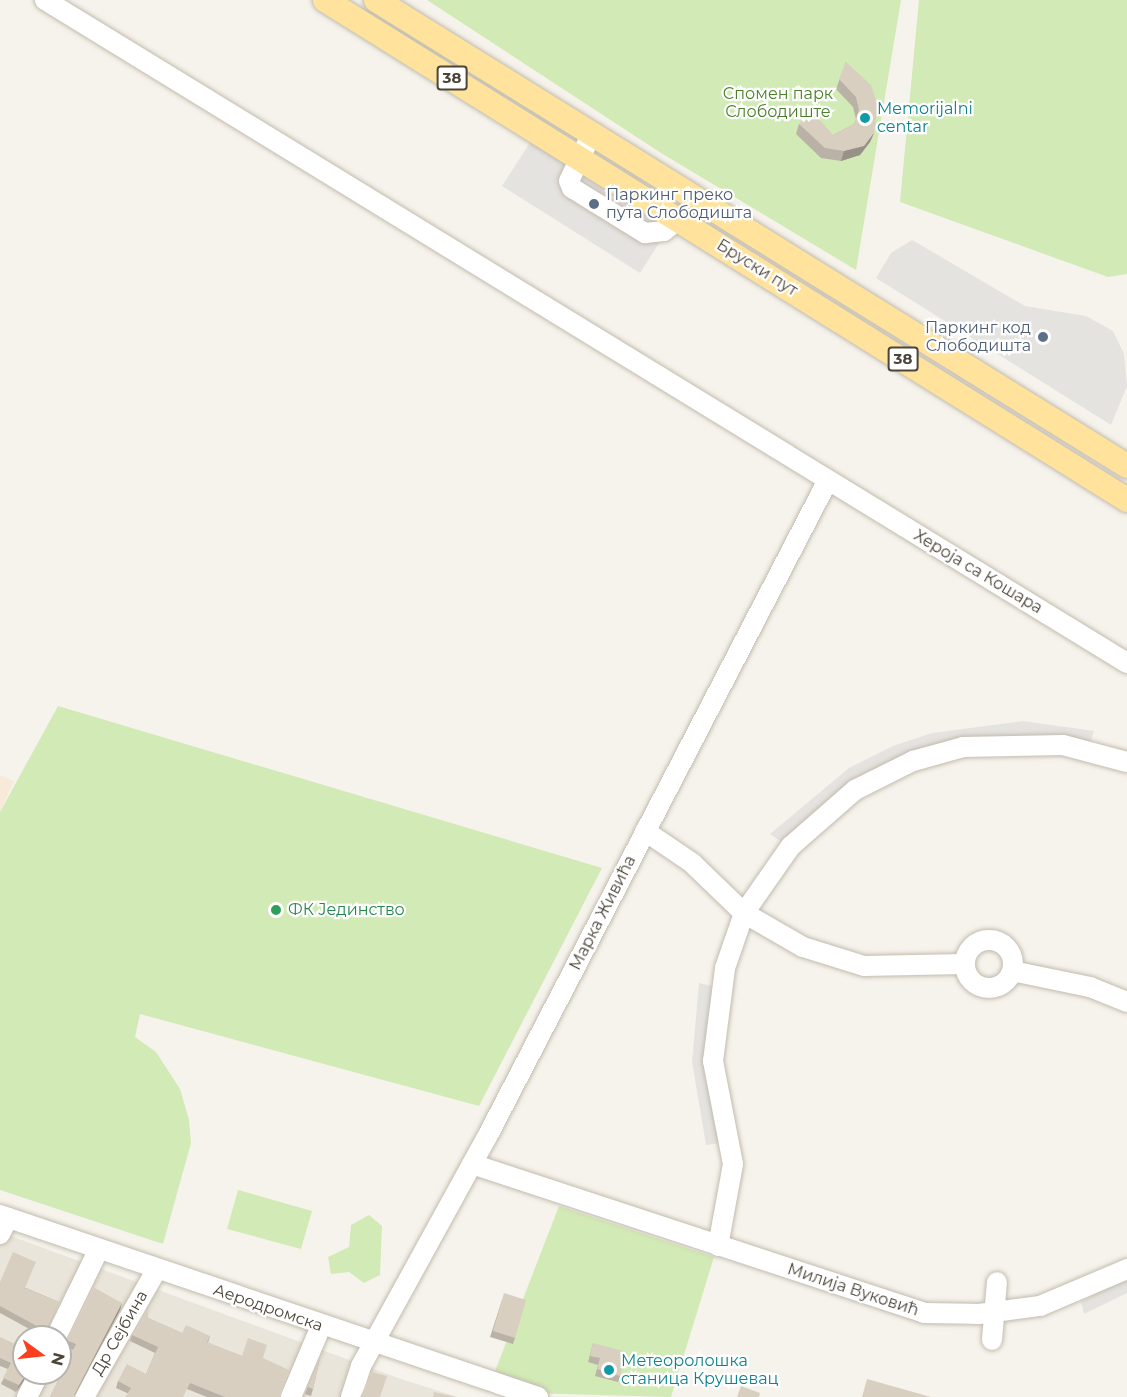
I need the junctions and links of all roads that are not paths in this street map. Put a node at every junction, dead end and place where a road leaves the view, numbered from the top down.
1 (45, 0) edge
2 (325, 0) edge
3 (376, 0) edge
4 (592, 133) junction
5 (579, 156) junction
6 (1127, 466) edge
7 (828, 480) junction
8 (1127, 500) edge
9 (1127, 663) edge
10 (1127, 762) edge
11 (645, 831) junction
12 (744, 913) junction
13 (964, 964) junction
14 (1012, 971) junction
15 (1127, 1002) edge
16 (472, 1164) junction
17 (3, 1222) edge
18 (718, 1246) junction
19 (99, 1249) junction
20 (157, 1269) junction
21 (1127, 1269) edge
22 (997, 1282) dead end
23 (996, 1313) junction
24 (62, 1325) edge
25 (321, 1326) junction
26 (992, 1340) dead end
27 (375, 1345) junction
28 (84, 1397) edge
29 (291, 1397) edge
30 (351, 1397) edge
31 (538, 1397) edge

1 - 7 street, Хероја са Кошара
2 - 5 main road, Бруски пут / 38
3 - 4 main road, Бруски пут / 38
4 - 5 street
4 - 6 main road, Бруски пут / 38
5 - 8 main road, Бруски пут / 38
7 - 9 street, Хероја са Кошара
7 - 11 street, Марка Живића
10 - 12 street
11 - 12 street
11 - 16 street, Марка Живића
12 - 13 street
12 - 18 street
13 - 14 street
13 - 14 street
14 - 15 street
16 - 18 street, Милија Вуковић
16 - 27 street, Марка Живића
17 - 19 street, Аеродромска
18 - 23 street, Милија Вуковић
19 - 20 street, Аеродромска
19 - 24 street
20 - 25 street, Аеродромска
20 - 28 street, Др Сејбина
21 - 23 street, Милија Вуковић
22 - 23 street
23 - 26 street
25 - 27 street, Аеродромска
25 - 29 street
27 - 30 street, Марка Живића
27 - 31 street, Аеродромска

